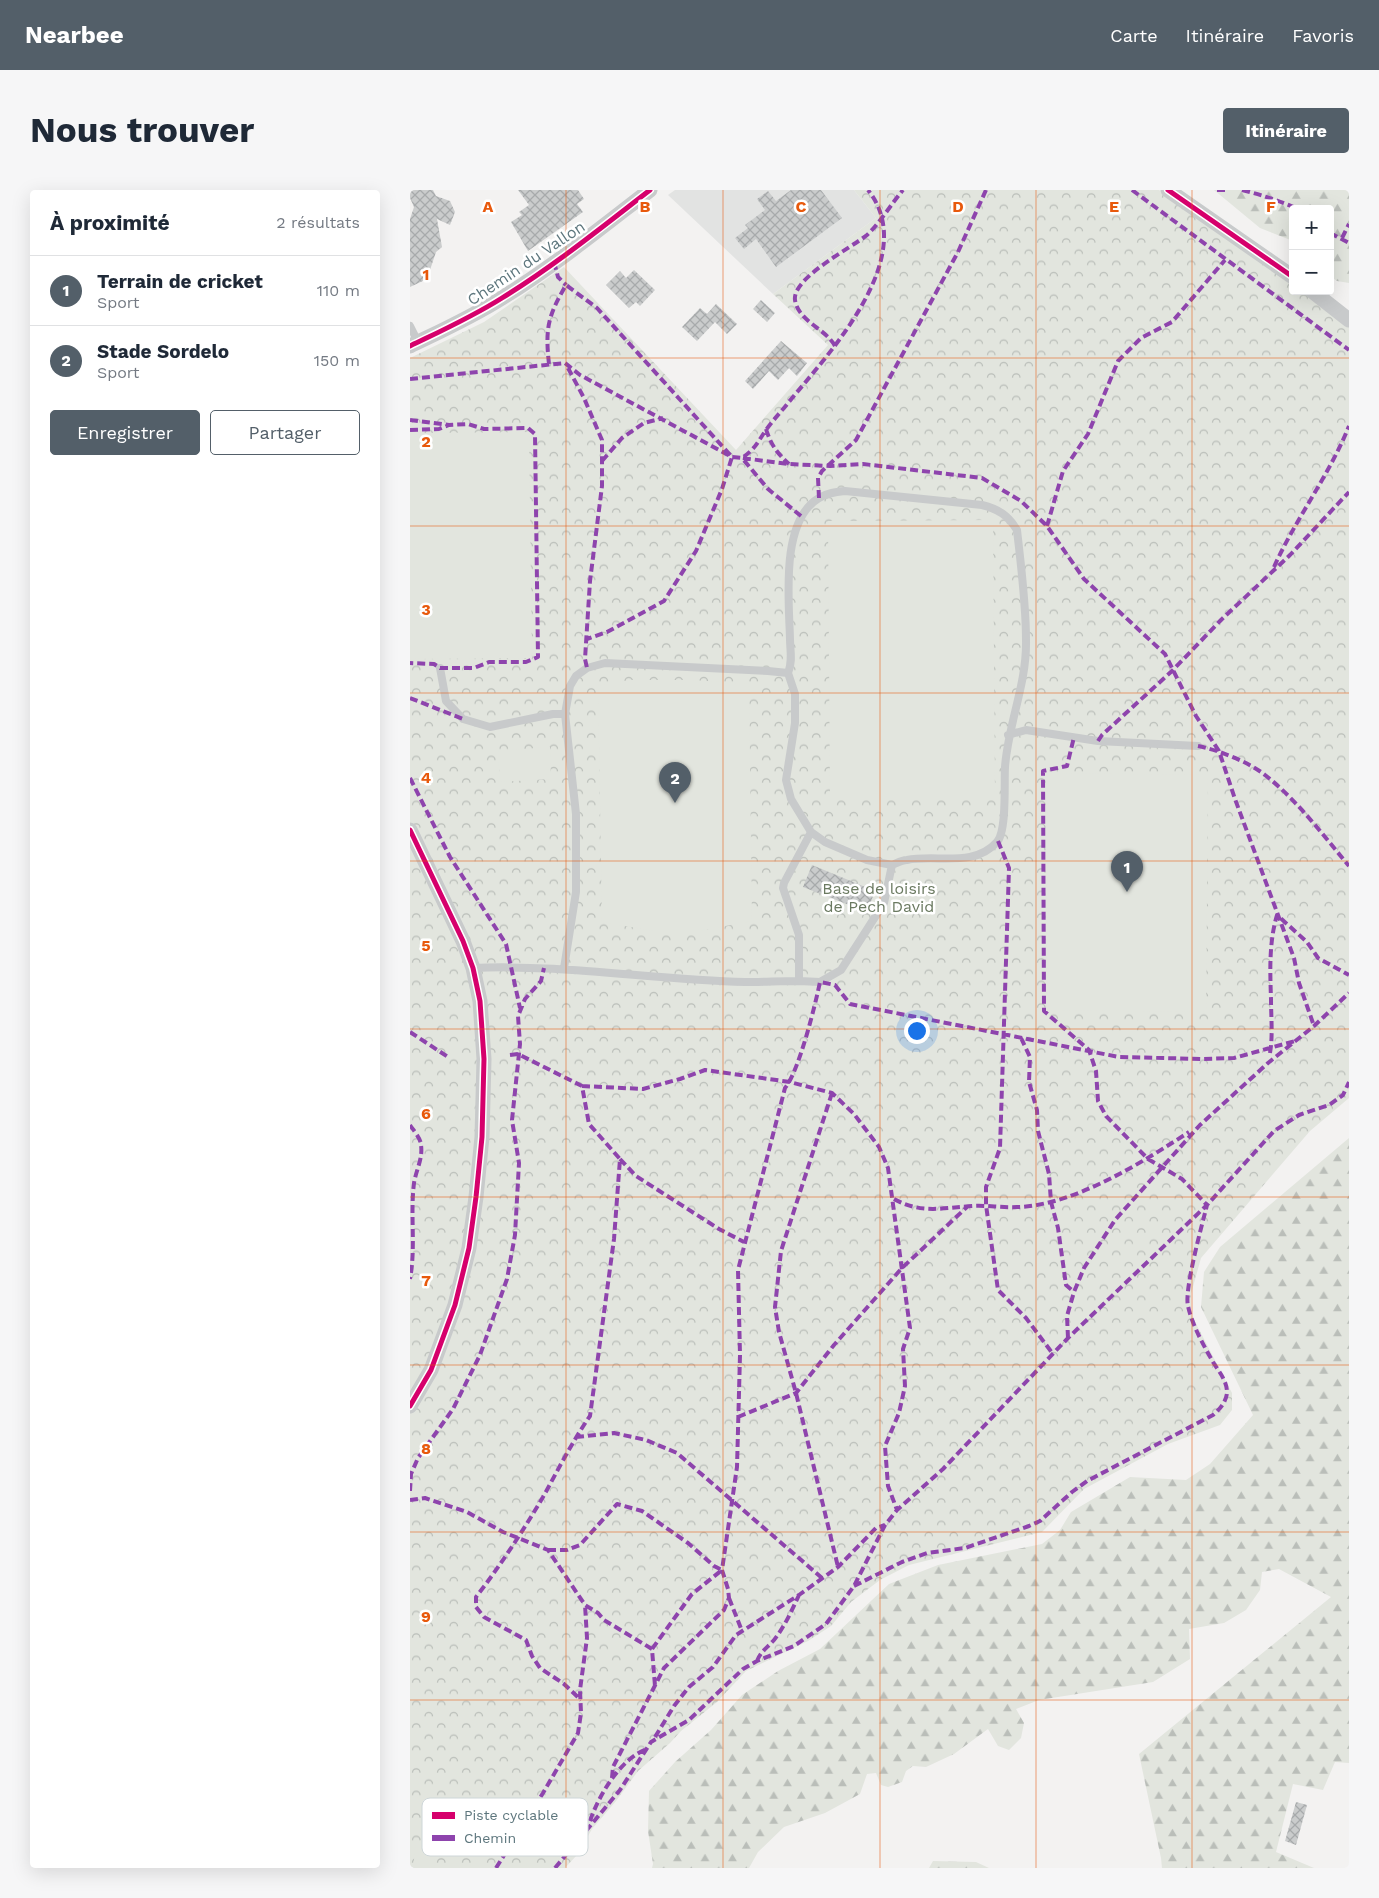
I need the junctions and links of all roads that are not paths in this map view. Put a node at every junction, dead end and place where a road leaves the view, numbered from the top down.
1 (650, 190) edge
2 (1168, 190) edge
3 (1289, 273) edge
4 (1317, 295) edge
5 (1349, 320) edge
6 (410, 326) edge
7 (414, 344) edge
8 (440, 668) dead end
9 (788, 673) junction
10 (565, 714) junction
11 (1008, 735) junction
12 (1198, 746) dead end
13 (410, 830) edge
14 (811, 832) junction
15 (892, 864) junction
16 (473, 968) junction
17 (564, 968) junction
18 (799, 981) junction
19 (410, 1406) edge

1 - 7 street, Chemin du Vallon
2 - 3 street
4 - 5 street
6 - 7 lane
8 - 10 lane
9 - 10 lane
9 - 11 lane
9 - 14 lane
10 - 17 lane
11 - 12 lane
11 - 15 lane
13 - 16 street
14 - 15 lane
14 - 18 lane
15 - 18 lane
16 - 17 lane
16 - 19 street
17 - 18 lane

